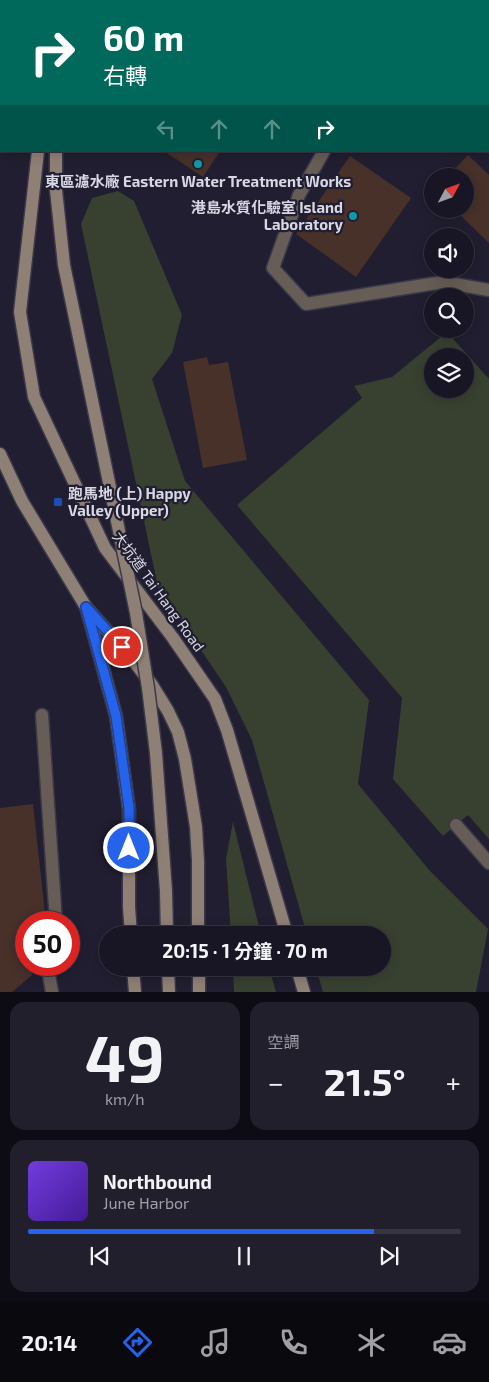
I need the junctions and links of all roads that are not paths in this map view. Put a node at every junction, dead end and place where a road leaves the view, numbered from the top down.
1 (32, 152) edge
2 (38, 152) edge
3 (56, 152) edge
4 (323, 152) edge
5 (34, 174) junction
6 (489, 290) edge
7 (0, 454) edge
8 (86, 607) junction
9 (42, 715) dead end
10 (456, 825) dead end
11 (489, 863) edge
12 (55, 911) edge
13 (130, 926) edge
14 (167, 926) edge
15 (198, 926) edge
16 (284, 926) edge
17 (49, 976) edge
18 (134, 976) edge
19 (168, 976) edge
20 (199, 976) edge
21 (299, 976) edge
22 (52, 992) edge
23 (135, 992) edge
24 (169, 992) edge
25 (199, 992) edge
26 (304, 992) edge

1 - 5 main road, 大坑道 Tai Hang Road
2 - 5 main road, 大坑道 Tai Hang Road
3 - 14 main road, bridge
4 - 6 lane
5 - 16 main road, 大坑道 Tai Hang Road
7 - 8 main road
8 - 13 main road
8 - 15 main road
9 - 12 lane
10 - 11 lane
17 - 22 lane
18 - 23 main road
19 - 24 main road
20 - 25 main road
21 - 26 main road

